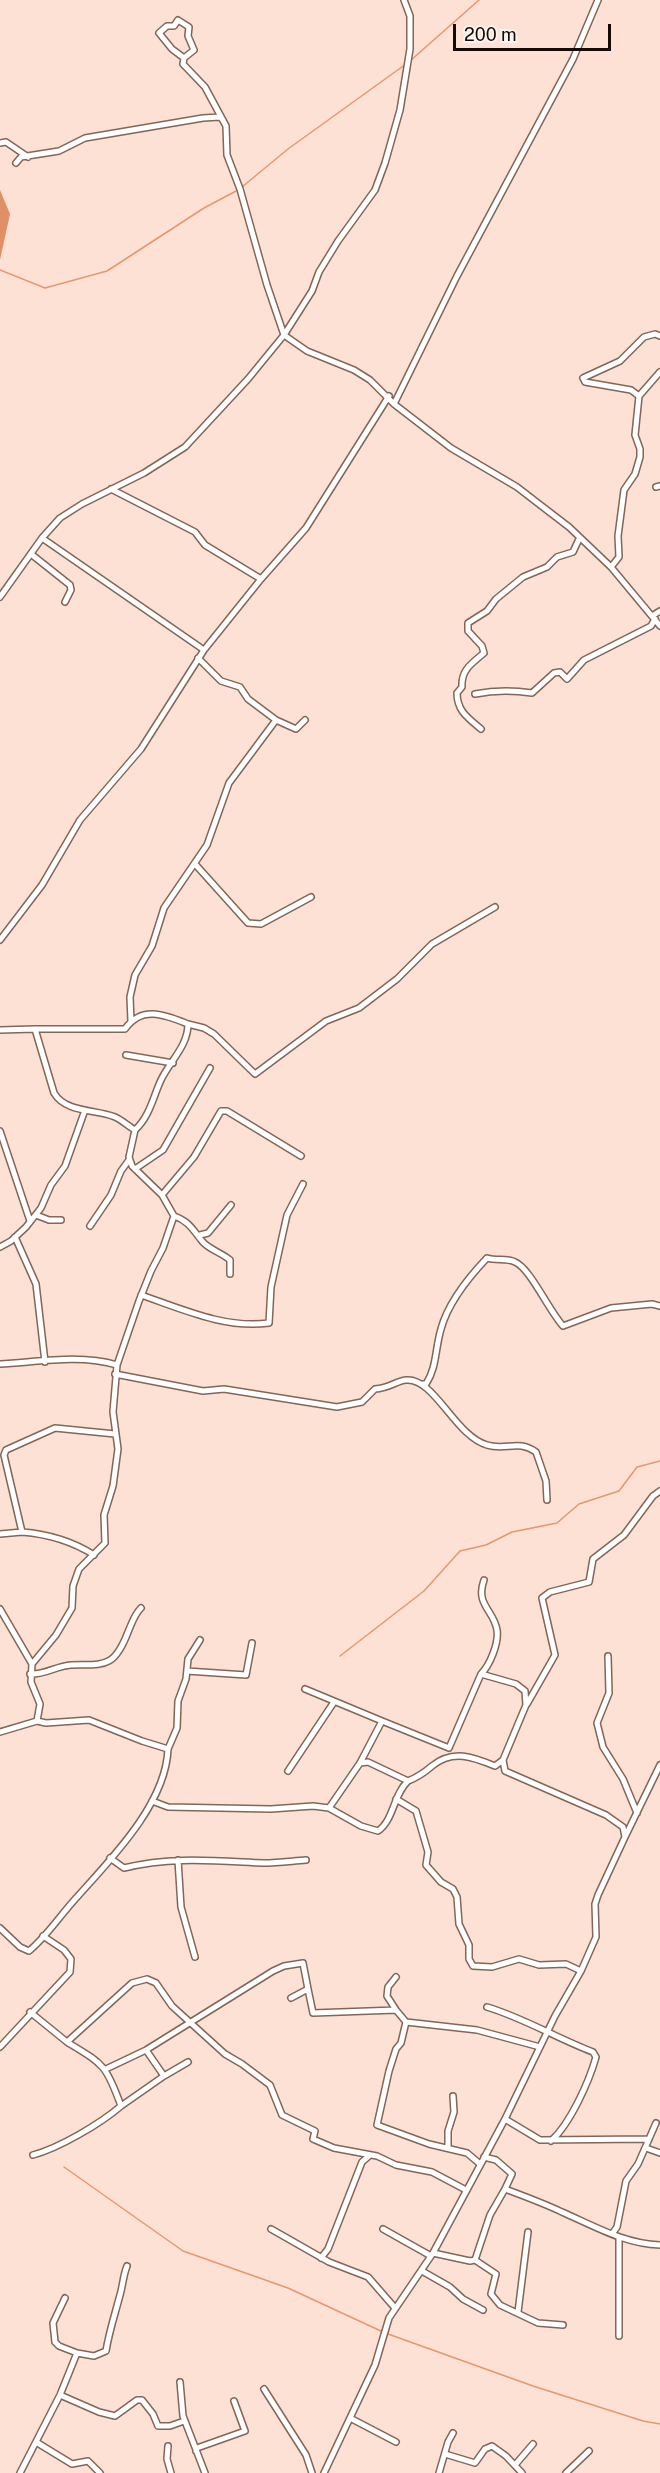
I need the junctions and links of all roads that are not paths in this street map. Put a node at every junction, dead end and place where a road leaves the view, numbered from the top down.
1 (404, 0) edge
2 (598, 0) edge
3 (184, 58) junction
4 (224, 120) junction
5 (0, 143) edge
6 (28, 157) junction
7 (16, 163) dead end
8 (284, 335) junction
9 (660, 336) edge
10 (660, 372) edge
11 (389, 396) junction
12 (639, 396) junction
13 (394, 404) junction
14 (111, 489) junction
15 (42, 538) junction
16 (579, 539) junction
17 (31, 554) junction
18 (611, 567) junction
19 (261, 579) junction
20 (0, 597) edge
21 (65, 602) dead end
22 (660, 611) edge
23 (653, 618) junction
24 (660, 626) edge
25 (204, 650) junction
26 (198, 658) junction
27 (475, 694) dead end
28 (276, 720) junction
29 (305, 720) dead end
30 (482, 729) dead end
31 (195, 864) junction
32 (311, 897) dead end
33 (495, 907) dead end
34 (0, 940) edge
35 (131, 1021) junction
36 (188, 1024) junction
37 (35, 1029) junction
38 (0, 1030) edge
39 (126, 1055) dead end
40 (173, 1063) junction
41 (210, 1068) dead end
42 (85, 1110) junction
43 (135, 1130) junction
44 (0, 1131) edge
45 (301, 1156) dead end
46 (129, 1160) junction
47 (135, 1169) junction
48 (303, 1184) dead end
49 (162, 1195) junction
50 (231, 1205) dead end
51 (36, 1215) junction
52 (174, 1216) junction
53 (61, 1220) dead end
54 (30, 1221) junction
55 (90, 1226) dead end
56 (200, 1235) junction
57 (15, 1237) junction
58 (0, 1247) edge
59 (230, 1274) dead end
60 (141, 1295) junction
61 (660, 1306) edge
62 (45, 1362) junction
63 (0, 1364) edge
64 (117, 1365) junction
65 (116, 1374) junction
66 (423, 1384) junction
67 (115, 1434) junction
68 (3, 1461) edge
69 (660, 1491) edge
70 (547, 1500) dead end
71 (22, 1532) junction
72 (0, 1534) edge
73 (94, 1555) junction
74 (484, 1580) dead end
75 (141, 1608) dead end
76 (0, 1610) edge
77 (200, 1640) dead end
78 (252, 1643) dead end
79 (608, 1656) dead end
80 (32, 1664) junction
81 (187, 1671) junction
82 (30, 1674) junction
83 (482, 1674) junction
84 (304, 1689) dead end
85 (334, 1702) junction
86 (526, 1705) junction
87 (37, 1721) junction
88 (382, 1721) junction
89 (0, 1732) edge
90 (449, 1748) junction
91 (168, 1749) junction
92 (468, 1756) junction
93 (503, 1760) junction
94 (360, 1763) junction
95 (660, 1765) edge
96 (288, 1771) dead end
97 (408, 1781) junction
98 (396, 1799) junction
99 (152, 1801) junction
100 (329, 1808) junction
101 (637, 1813) junction
102 (625, 1837) junction
103 (110, 1858) junction
104 (178, 1860) junction
105 (306, 1860) dead end
106 (0, 1928) edge
107 (43, 1936) junction
108 (195, 1957) dead end
109 (581, 1971) junction
110 (396, 1977) dead end
111 (308, 1989) junction
112 (291, 1998) dead end
113 (487, 2007) dead end
114 (396, 2010) junction
115 (30, 2012) junction
116 (189, 2022) junction
117 (406, 2022) junction
118 (546, 2033) junction
119 (67, 2042) junction
120 (0, 2047) edge
121 (540, 2047) junction
122 (146, 2050) junction
123 (188, 2062) dead end
124 (106, 2069) junction
125 (164, 2076) junction
126 (453, 2096) dead end
127 (121, 2106) junction
128 (505, 2119) junction
129 (656, 2123) dead end
130 (649, 2139) junction
131 (551, 2141) junction
132 (448, 2147) junction
133 (645, 2148) junction
134 (660, 2153) edge
135 (33, 2155) dead end
136 (370, 2155) junction
137 (484, 2157) junction
138 (480, 2164) junction
139 (505, 2189) junction
140 (466, 2190) junction
141 (271, 2229) dead end
142 (383, 2229) dead end
143 (528, 2232) dead end
144 (612, 2234) junction
145 (619, 2237) junction
146 (660, 2245) edge
147 (432, 2254) junction
148 (321, 2258) junction
149 (475, 2260) junction
150 (127, 2266) dead end
151 (422, 2271) junction
152 (65, 2298) dead end
153 (394, 2308) junction
154 (483, 2310) dead end
155 (518, 2312) junction
156 (563, 2325) dead end
157 (619, 2336) dead end
158 (77, 2353) junction
159 (180, 2382) dead end
160 (264, 2389) dead end
161 (60, 2395) junction
162 (234, 2401) dead end
163 (350, 2418) junction
164 (184, 2421) junction
165 (453, 2433) dead end
166 (36, 2442) junction
167 (396, 2442) dead end
168 (533, 2444) dead end
169 (168, 2446) dead end
170 (196, 2451) junction
171 (589, 2451) dead end
172 (444, 2454) junction
173 (516, 2465) junction
174 (20, 2473) edge
175 (100, 2473) edge
176 (171, 2473) edge
177 (205, 2473) edge
178 (312, 2473) edge
179 (324, 2473) edge
180 (439, 2473) edge
181 (522, 2473) edge
182 (566, 2473) edge

1 - 8 street
2 - 13 street
3 - 3 street
3 - 4 street
4 - 6 street
4 - 8 street
5 - 6 street
6 - 7 street
8 - 11 street
8 - 14 street
9 - 12 street
10 - 12 street
11 - 13 street
11 - 19 street
12 - 18 street
13 - 16 street
14 - 15 street
14 - 19 street
15 - 17 street
15 - 25 street
16 - 18 street
16 - 30 street
17 - 20 street
17 - 21 street
18 - 23 street
19 - 25 street
22 - 23 street
23 - 24 street
23 - 27 street
25 - 26 street
26 - 28 street
26 - 34 street
28 - 29 street
28 - 31 street
31 - 32 street
31 - 35 street
33 - 36 street
35 - 36 street
35 - 37 street
36 - 40 street
37 - 38 street
37 - 42 street
39 - 40 street
40 - 43 street
41 - 47 street
42 - 43 street
42 - 51 street
43 - 46 street
44 - 54 street
45 - 49 street
46 - 47 street
46 - 55 street
47 - 49 street
48 - 60 street
49 - 52 street
50 - 56 street
51 - 53 street
51 - 54 street
52 - 56 street
52 - 60 street
54 - 57 street
56 - 59 street
57 - 58 street
57 - 62 street
60 - 64 street
61 - 66 street
62 - 63 street
62 - 64 street
64 - 65 street
65 - 66 street
65 - 67 street
66 - 70 street
67 - 68 street
67 - 73 street
68 - 71 street
69 - 86 street
71 - 72 street
71 - 73 street
73 - 80 street
74 - 83 street
75 - 82 street
76 - 80 street
77 - 81 street
78 - 81 street
79 - 101 street
80 - 82 street
81 - 91 street
82 - 87 street
83 - 86 street
83 - 90 street
84 - 85 street
85 - 88 street
85 - 96 street
86 - 93 street
87 - 89 street
87 - 91 street
88 - 90 street
88 - 94 street
90 - 92 street
91 - 99 street
92 - 93 street
92 - 97 street
93 - 102 street
94 - 97 street
94 - 100 street
95 - 101 street
97 - 98 street
98 - 100 street
98 - 109 street
99 - 100 street
99 - 103 street
101 - 102 street
102 - 109 street
103 - 104 street
103 - 107 street
104 - 105 street
104 - 108 street
106 - 107 street
107 - 115 street
109 - 118 street
110 - 114 street
111 - 112 street
111 - 114 street
111 - 116 street
113 - 118 street
114 - 117 street
115 - 119 street
115 - 120 street
116 - 119 street
116 - 122 street
116 - 136 street
117 - 121 street
117 - 132 street
118 - 121 street
118 - 131 street
119 - 124 street
121 - 128 street
122 - 124 street
122 - 125 street
123 - 125 street
124 - 127 street
125 - 127 street
126 - 132 street
127 - 135 street
128 - 131 street
128 - 137 street
129 - 130 street
130 - 131 street
130 - 133 street
132 - 138 street
133 - 134 street
133 - 144 street
136 - 140 street
136 - 148 street
137 - 138 street
137 - 139 street
138 - 140 street
139 - 144 street
139 - 149 street
140 - 147 street
141 - 148 street
142 - 147 street
143 - 155 street
144 - 145 street
145 - 146 street
145 - 157 street
147 - 149 street
147 - 151 street
148 - 153 street
149 - 155 street
150 - 158 street
151 - 153 street
151 - 154 street
152 - 158 street
153 - 163 street
155 - 156 street
158 - 161 street
159 - 164 street
160 - 178 street
161 - 164 street
161 - 166 street
162 - 170 street
163 - 167 street
163 - 179 street
164 - 170 street
165 - 172 street
166 - 174 street
166 - 175 street
168 - 173 street
169 - 176 street
170 - 177 street
171 - 182 street
172 - 173 street
172 - 180 street
173 - 181 street

